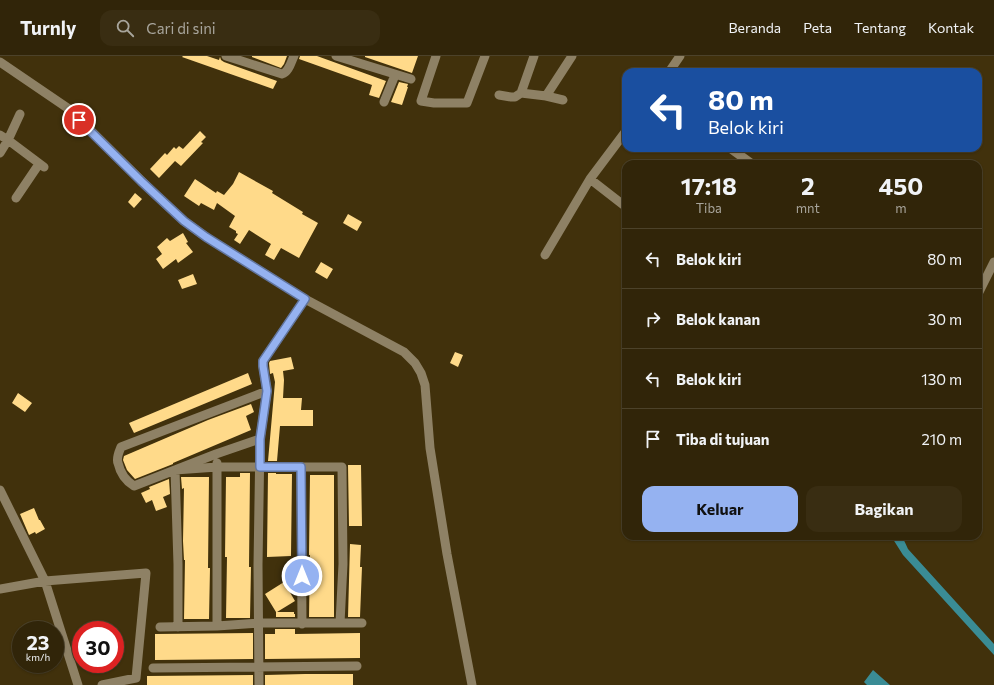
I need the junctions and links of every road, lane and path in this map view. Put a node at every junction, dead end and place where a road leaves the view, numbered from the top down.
1 (226, 56) edge
2 (294, 56) edge
3 (339, 56) edge
4 (436, 56) edge
5 (485, 56) edge
6 (534, 56) edge
7 (572, 56) edge
8 (680, 56) edge
9 (0, 62) edge
10 (672, 68) edge
11 (395, 75) junction
12 (411, 79) dead end
13 (521, 93) junction
14 (499, 95) dead end
15 (546, 96) junction
16 (563, 100) dead end
17 (384, 102) dead end
18 (20, 114) dead end
19 (0, 135) edge
20 (622, 136) edge
21 (8, 140) junction
22 (736, 152) edge
23 (0, 153) edge
24 (746, 160) edge
25 (590, 179) junction
26 (16, 198) dead end
27 (622, 204) edge
28 (546, 255) dead end
29 (994, 262) edge
30 (982, 284) edge
31 (305, 299) junction
32 (267, 391) junction
33 (260, 439) junction
34 (216, 454) junction
35 (217, 467) junction
36 (260, 467) junction
37 (301, 467) junction
38 (175, 470) junction
39 (0, 490) edge
40 (45, 581) junction
41 (0, 589) edge
42 (259, 623) junction
43 (340, 623) junction
44 (362, 623) dead end
45 (302, 624) junction
46 (178, 626) junction
47 (217, 626) junction
48 (160, 627) dead end
49 (357, 666) dead end
50 (258, 667) junction
51 (153, 668) dead end
52 (118, 683) edge
53 (78, 685) edge
54 (102, 685) edge
55 (259, 685) edge
56 (472, 685) edge

1 - 2 street
3 - 11 street
4 - 5 street
6 - 13 street
7 - 15 street
8 - 10 street
9 - 31 street
11 - 12 street
11 - 17 street
13 - 14 street
13 - 15 street
15 - 16 street
18 - 21 street
19 - 21 street
20 - 25 street
21 - 23 street
21 - 26 street
22 - 24 street
25 - 27 street
25 - 28 street
29 - 30 street
31 - 32 street
31 - 56 street
32 - 33 street
32 - 38 street
33 - 34 street
33 - 36 street
34 - 35 street
34 - 38 street
35 - 36 street
35 - 38 street
35 - 47 street
36 - 37 street
36 - 42 street
37 - 43 street
37 - 45 street
38 - 46 street
39 - 40 street
40 - 41 street
40 - 52 street
40 - 53 street
42 - 45 street
42 - 47 street
42 - 50 street
43 - 44 street
43 - 45 street
46 - 47 street
46 - 48 street
49 - 50 street
50 - 51 street
50 - 55 street
52 - 54 street

